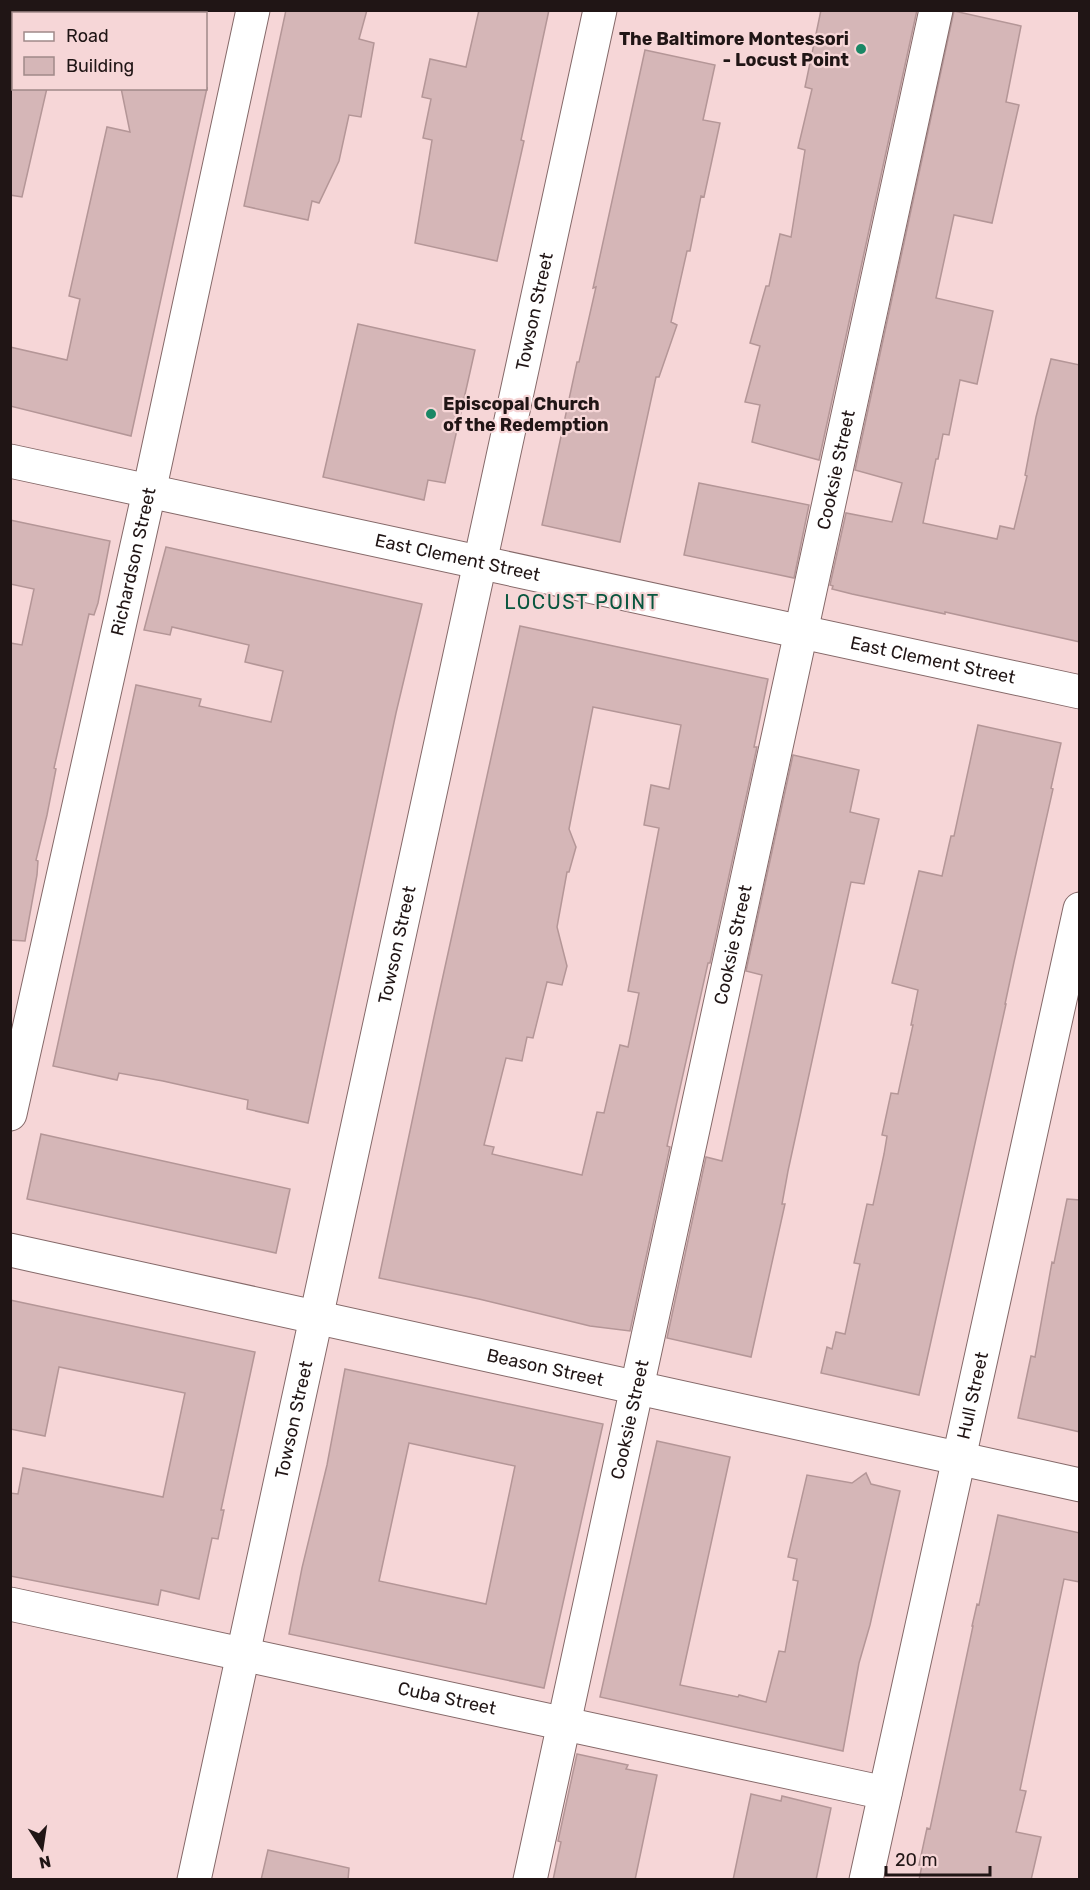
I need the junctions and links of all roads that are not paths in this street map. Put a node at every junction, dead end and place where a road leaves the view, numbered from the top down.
1 (253, 10) edge
2 (600, 10) edge
3 (936, 10) edge
4 (10, 461) edge
5 (149, 492) junction
6 (480, 562) junction
7 (801, 632) junction
8 (1080, 692) edge
9 (1080, 909) edge
10 (10, 1114) edge
11 (10, 1250) edge
12 (316, 1317) junction
13 (637, 1388) junction
14 (958, 1458) junction
15 (1080, 1485) edge
16 (10, 1604) edge
17 (243, 1654) junction
18 (563, 1723) junction
19 (885, 1793) junction
20 (194, 1880) edge
21 (530, 1880) edge
22 (866, 1880) edge

1 - 5 street, Richardson Street
2 - 6 street, Towson Street
3 - 7 street, Cooksie Street
4 - 5 street, East Clement Street
5 - 6 street, East Clement Street
5 - 10 street, Richardson Street
6 - 7 street, East Clement Street
6 - 12 street, Towson Street
7 - 8 street, East Clement Street
7 - 13 street, Cooksie Street
9 - 14 street, Hull Street
11 - 12 street, Beason Street
12 - 13 street, Beason Street
12 - 17 street, Towson Street
13 - 14 street, Beason Street
13 - 18 street, Cooksie Street
14 - 15 street, Beason Street
14 - 19 street, Hull Street
16 - 17 street, Cuba Street
17 - 18 street, Cuba Street
17 - 20 street, Towson Street
18 - 19 street, Cuba Street
18 - 21 street, Cooksie Street
19 - 22 street, Hull Street

